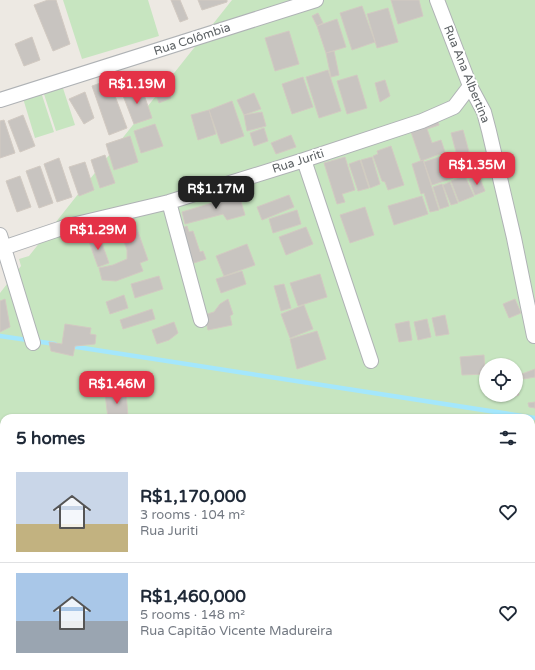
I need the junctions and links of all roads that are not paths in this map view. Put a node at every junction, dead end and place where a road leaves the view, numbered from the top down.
1 (316, 0) edge
2 (437, 0) edge
3 (470, 86) junction
4 (0, 100) edge
5 (304, 160) junction
6 (169, 202) junction
7 (1, 244) edge
8 (201, 320) dead end
9 (534, 336) dead end
10 (33, 343) dead end
11 (371, 362) dead end

1 - 4 street, Rua Colômbia
2 - 3 street, Rua Ana Albertina
3 - 5 street, Rua Juriti
3 - 9 street, Rua Ana Albertina
5 - 6 street, Rua Juriti
5 - 11 street
6 - 7 street, Rua Juriti
6 - 8 street
7 - 10 street

